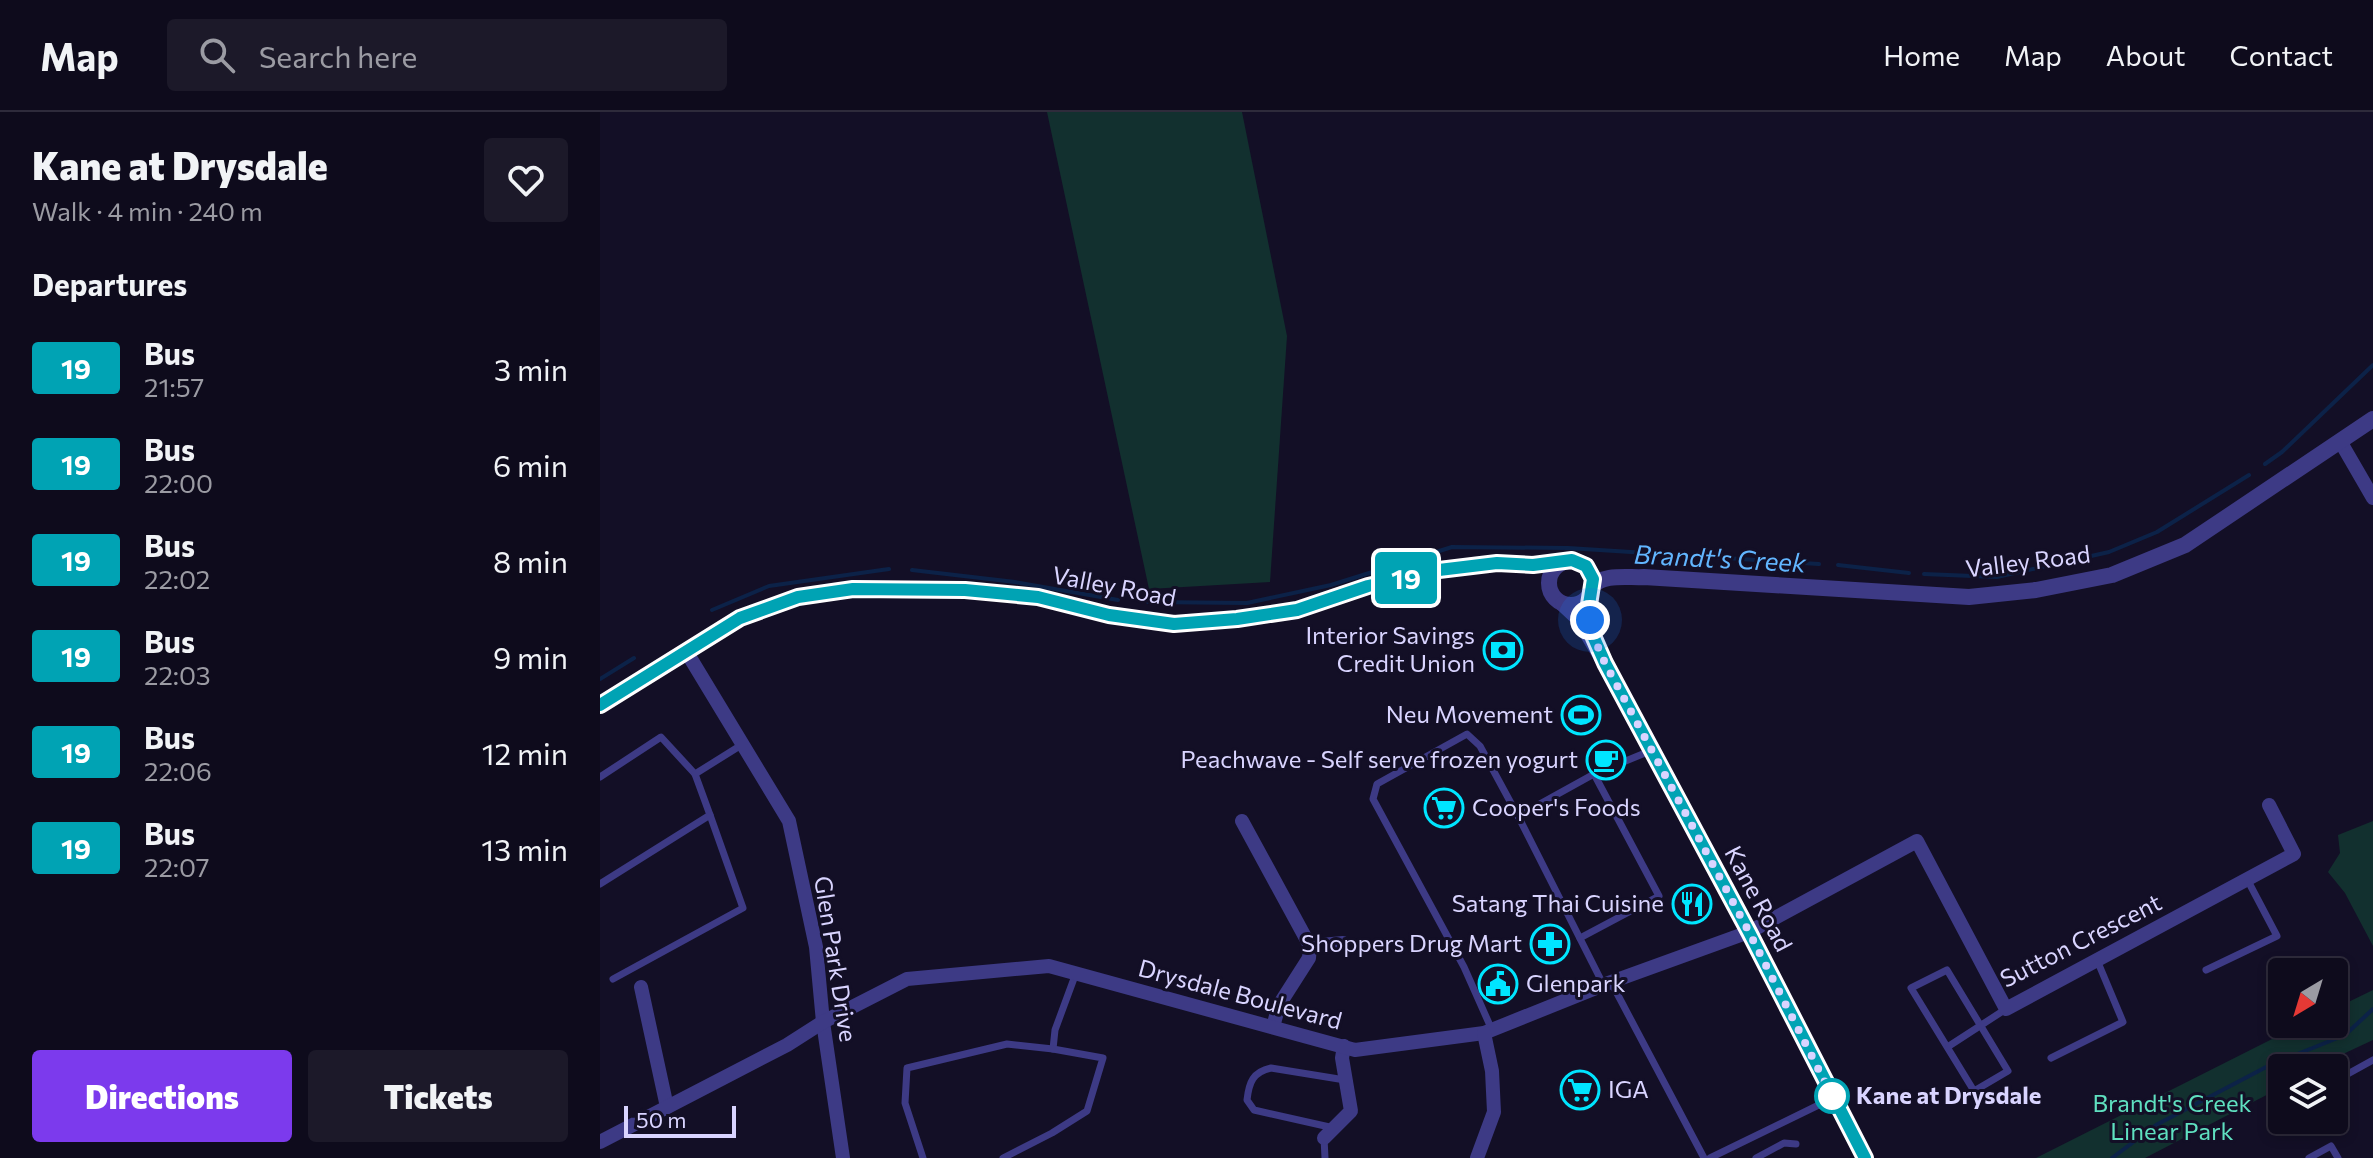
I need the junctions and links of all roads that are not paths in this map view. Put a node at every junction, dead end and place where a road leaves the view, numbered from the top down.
1 (2373, 419) edge
2 (2340, 441) junction
3 (2373, 498) edge
4 (1572, 561) junction
5 (1497, 563) junction
6 (1644, 577) junction
7 (1591, 590) junction
8 (1557, 599) junction
9 (686, 651) junction
10 (1605, 663) junction
11 (600, 705) edge
12 (743, 744) junction
13 (1652, 750) junction
14 (695, 774) junction
15 (1594, 774) junction
16 (600, 777) edge
17 (2269, 805) dead end
18 (710, 815) junction
19 (1518, 816) junction
20 (1242, 821) dead end
21 (1917, 841) joint
22 (2247, 879) junction
23 (600, 884) edge
24 (1749, 932) junction
25 (1580, 938) junction
26 (1343, 943) dead end
27 (1310, 946) junction
28 (2097, 960) junction
29 (2206, 970) dead end
30 (1076, 973) junction
31 (613, 979) dead end
32 (1607, 983) junction
33 (641, 987) dead end
34 (2006, 1009) junction
35 (823, 1022) junction
36 (1982, 1026) junction
37 (1273, 1027) junction
38 (1488, 1032) junction
39 (1344, 1046) junction
40 (1949, 1046) junction
41 (1053, 1049) junction
42 (2051, 1058) dead end
43 (2373, 1060) edge
44 (2348, 1074) edge
45 (1345, 1080) junction
46 (1833, 1098) junction
47 (667, 1107) junction
48 (1329, 1133) junction
49 (600, 1142) edge
50 (1796, 1144) dead end
51 (843, 1158) edge
52 (923, 1158) edge
53 (1003, 1158) edge
54 (1325, 1158) edge
55 (1477, 1158) edge
56 (1704, 1158) edge
57 (1710, 1158) edge
58 (1756, 1158) edge
59 (1865, 1158) edge
60 (2309, 1158) edge
61 (2338, 1158) edge

1 - 2 street, Valley Road
2 - 3 street
2 - 6 street, Valley Road
4 - 5 street, Valley Road
4 - 6 street, Valley Road
4 - 7 street
4 - 8 street
5 - 8 street, Valley Road
5 - 9 street, Valley Road
6 - 7 street, Valley Road
7 - 8 street, Valley Road
7 - 10 street, Kane Road
8 - 10 street, Kane Road
9 - 11 street, Valley Road
9 - 12 street, Glen Park Drive
10 - 13 street, Kane Road
12 - 14 lane
12 - 35 street, Glen Park Drive
13 - 15 lane
13 - 24 street, Kane Road
14 - 16 lane
14 - 18 lane
15 - 19 lane
15 - 25 lane
17 - 22 street, Sutton Crescent
18 - 23 lane
18 - 31 lane
19 - 25 lane
19 - 38 lane
20 - 27 street
21 - 24 street, Drysdale Boulevard
21 - 34 street, Sutton Crescent
22 - 28 street, Sutton Crescent
22 - 29 lane
24 - 32 street, Drysdale Boulevard
24 - 46 street, Kane Road
25 - 32 lane
26 - 27 street
27 - 37 street
28 - 34 street, Sutton Crescent
28 - 42 lane
30 - 35 street, Drysdale Boulevard
30 - 37 street, Drysdale Boulevard
30 - 41 lane
32 - 38 street, Drysdale Boulevard
32 - 56 lane
33 - 47 street
34 - 36 lane
35 - 47 street, Drysdale Boulevard
35 - 51 street, Glen Park Drive
36 - 40 lane
36 - 40 lane
36 - 40 lane
37 - 39 street, Drysdale Boulevard
38 - 39 street, Drysdale Boulevard
38 - 55 street
39 - 45 street
41 - 52 lane
41 - 53 lane
43 - 44 lane
45 - 48 street
45 - 48 lane
46 - 57 lane
46 - 59 street, Kane Road
47 - 49 street, Drysdale Boulevard
48 - 54 lane
50 - 58 lane
60 - 61 lane

